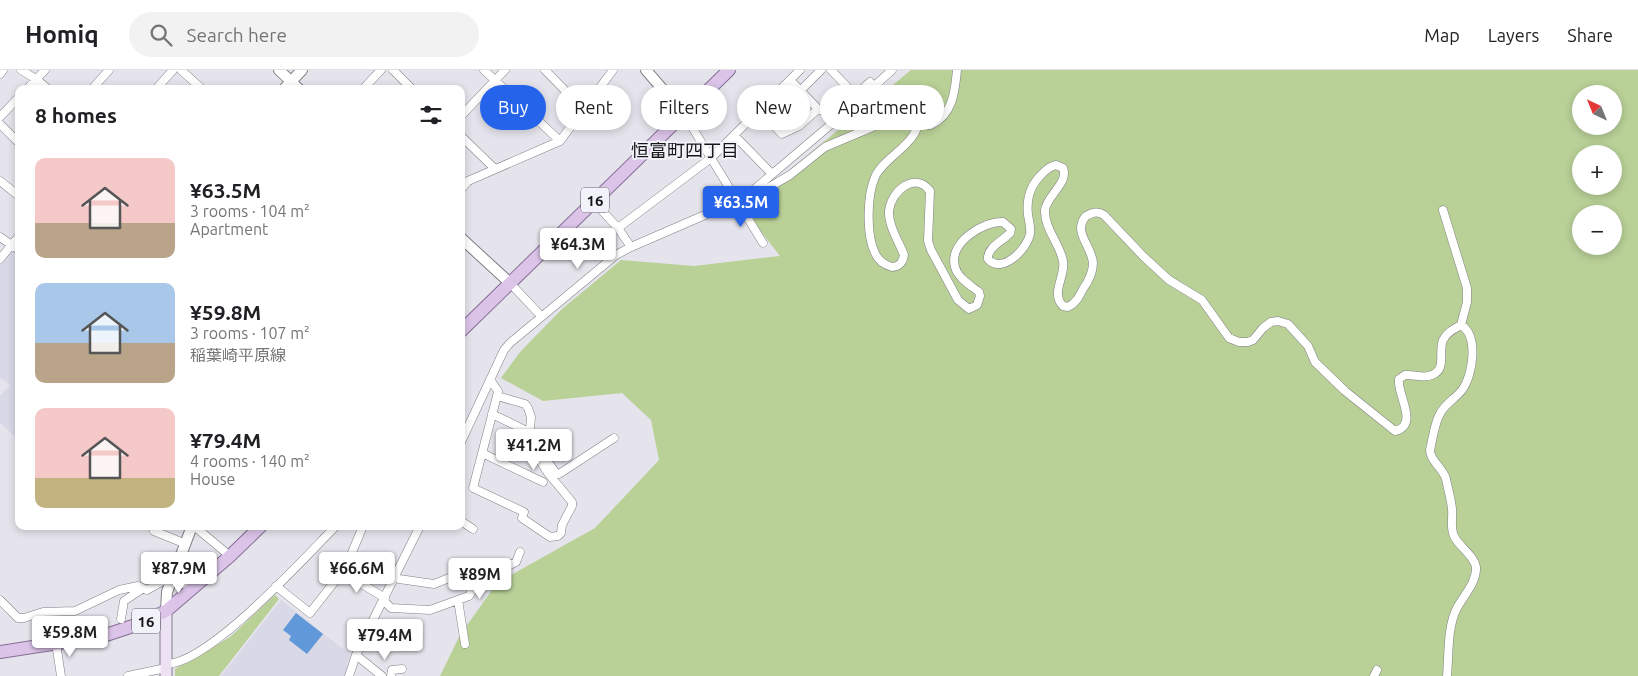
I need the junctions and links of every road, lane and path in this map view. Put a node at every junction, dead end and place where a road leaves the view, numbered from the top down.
1 (3, 70) edge
2 (21, 70) edge
3 (45, 70) edge
4 (109, 70) edge
5 (173, 70) edge
6 (181, 70) edge
7 (279, 70) edge
8 (302, 70) edge
9 (381, 70) edge
10 (393, 70) edge
11 (484, 70) edge
12 (505, 70) edge
13 (545, 70) edge
14 (613, 70) edge
15 (729, 70) edge
16 (800, 70) edge
17 (821, 70) edge
18 (831, 70) edge
19 (892, 70) edge
20 (648, 71) edge
21 (958, 72) edge
22 (0, 74) edge
23 (36, 79) junction
24 (790, 80) junction
25 (494, 81) junction
26 (31, 85) edge
27 (43, 85) edge
28 (96, 85) edge
29 (160, 85) edge
30 (198, 85) edge
31 (287, 85) edge
32 (367, 85) edge
33 (408, 85) edge
34 (560, 85) edge
35 (602, 85) edge
36 (660, 85) edge
37 (714, 85) edge
38 (785, 85) edge
39 (795, 85) edge
40 (806, 85) edge
41 (845, 85) edge
42 (875, 85) edge
43 (15, 101) edge
44 (810, 101) edge
45 (818, 109) joint
46 (465, 112) edge
47 (944, 114) edge
48 (810, 116) edge
49 (0, 117) edge
50 (0, 124) edge
51 (568, 130) edge
52 (668, 130) edge
53 (694, 130) edge
54 (739, 130) edge
55 (778, 130) edge
56 (790, 130) edge
57 (824, 130) edge
58 (864, 130) edge
59 (915, 130) edge
60 (734, 135) junction
61 (15, 138) edge
62 (465, 140) edge
63 (560, 141) junction
64 (711, 158) junction
65 (495, 169) junction
66 (772, 174) junction
67 (0, 180) edge
68 (465, 184) edge
69 (15, 193) edge
70 (747, 196) junction
71 (594, 202) junction
72 (737, 202) junction
73 (1443, 210) dead end
74 (618, 228) junction
75 (0, 237) edge
76 (465, 242) edge
77 (763, 243) dead end
78 (15, 246) edge
79 (630, 246) junction
80 (15, 248) edge
81 (0, 259) edge
82 (510, 283) junction
83 (541, 316) junction
84 (1461, 325) junction
85 (465, 327) edge
86 (491, 380) junction
87 (497, 396) junction
88 (492, 414) junction
89 (528, 431) junction
90 (465, 434) edge
91 (614, 438) dead end
92 (482, 453) junction
93 (542, 482) dead end
94 (465, 524) edge
95 (473, 529) dead end
96 (191, 530) edge
97 (198, 530) edge
98 (257, 530) edge
99 (332, 530) edge
100 (362, 530) edge
101 (418, 530) edge
102 (154, 531) dead end
103 (186, 544) junction
104 (520, 552) dead end
105 (230, 556) junction
106 (174, 572) junction
107 (342, 572) junction
108 (395, 577) junction
109 (202, 581) junction
110 (469, 585) junction
111 (276, 586) junction
112 (142, 589) junction
113 (384, 599) junction
114 (0, 600) edge
115 (458, 600) junction
116 (166, 611) junction
117 (121, 619) dead end
118 (56, 643) junction
119 (465, 644) dead end
120 (0, 652) edge
121 (356, 655) junction
122 (166, 669) edge
123 (402, 669) dead end
124 (61, 676) edge
125 (128, 676) edge
126 (349, 676) edge
127 (382, 676) edge
128 (391, 676) edge
129 (1447, 676) edge

1 - 22 street
2 - 23 street
3 - 23 street
4 - 28 street
5 - 29 street
6 - 30 street
7 - 31 street
8 - 31 street
9 - 32 street
10 - 33 street
11 - 25 street
12 - 25 street
13 - 34 street
14 - 35 street
15 - 37 main road, 16
16 - 24 street
17 - 40 street
18 - 41 street
19 - 42 street
20 - 36 street
21 - 47 street
23 - 26 street
23 - 27 street
24 - 38 street
24 - 39 street
25 - 46 street
25 - 63 street
43 - 49 street
44 - 45 street
45 - 48 street
50 - 61 street
51 - 63 street
52 - 71 main road, 16
53 - 64 street
54 - 60 street
55 - 56 street
57 - 66 street
58 - 70 street
59 - 84 street
60 - 64 street
60 - 66 street
62 - 65 street
63 - 65 street
64 - 72 street
64 - 74 street
65 - 68 street
66 - 70 street
67 - 69 street
70 - 72 street
71 - 74 street
71 - 82 main road, 16
72 - 77 street
72 - 79 street
73 - 84 street
74 - 79 street
75 - 78 street
76 - 82 street
79 - 83 street
80 - 81 street
82 - 83 street
82 - 85 main road, 16
83 - 86 street
84 - 129 street
86 - 87 street
86 - 90 street
87 - 88 street
87 - 89 street
88 - 89 street
88 - 92 street
89 - 91 street
89 - 92 street
92 - 93 street
94 - 95 street
96 - 103 street
97 - 105 street
98 - 105 main road, 16
99 - 111 street
100 - 107 street
101 - 108 street
102 - 103 street
103 - 106 street
104 - 110 street
105 - 109 main road, 16
106 - 109 street
106 - 112 street
106 - 116 street
107 - 111 street
107 - 113 street
108 - 110 street
108 - 113 street
109 - 116 main road, 16
110 - 115 street
111 - 122 street
112 - 114 street
112 - 117 street
113 - 115 street
113 - 121 street
115 - 119 street
116 - 118 main road, 16
116 - 122 main road
118 - 120 main road, 16
118 - 124 street
121 - 126 street
121 - 127 street
122 - 125 street
123 - 128 street

